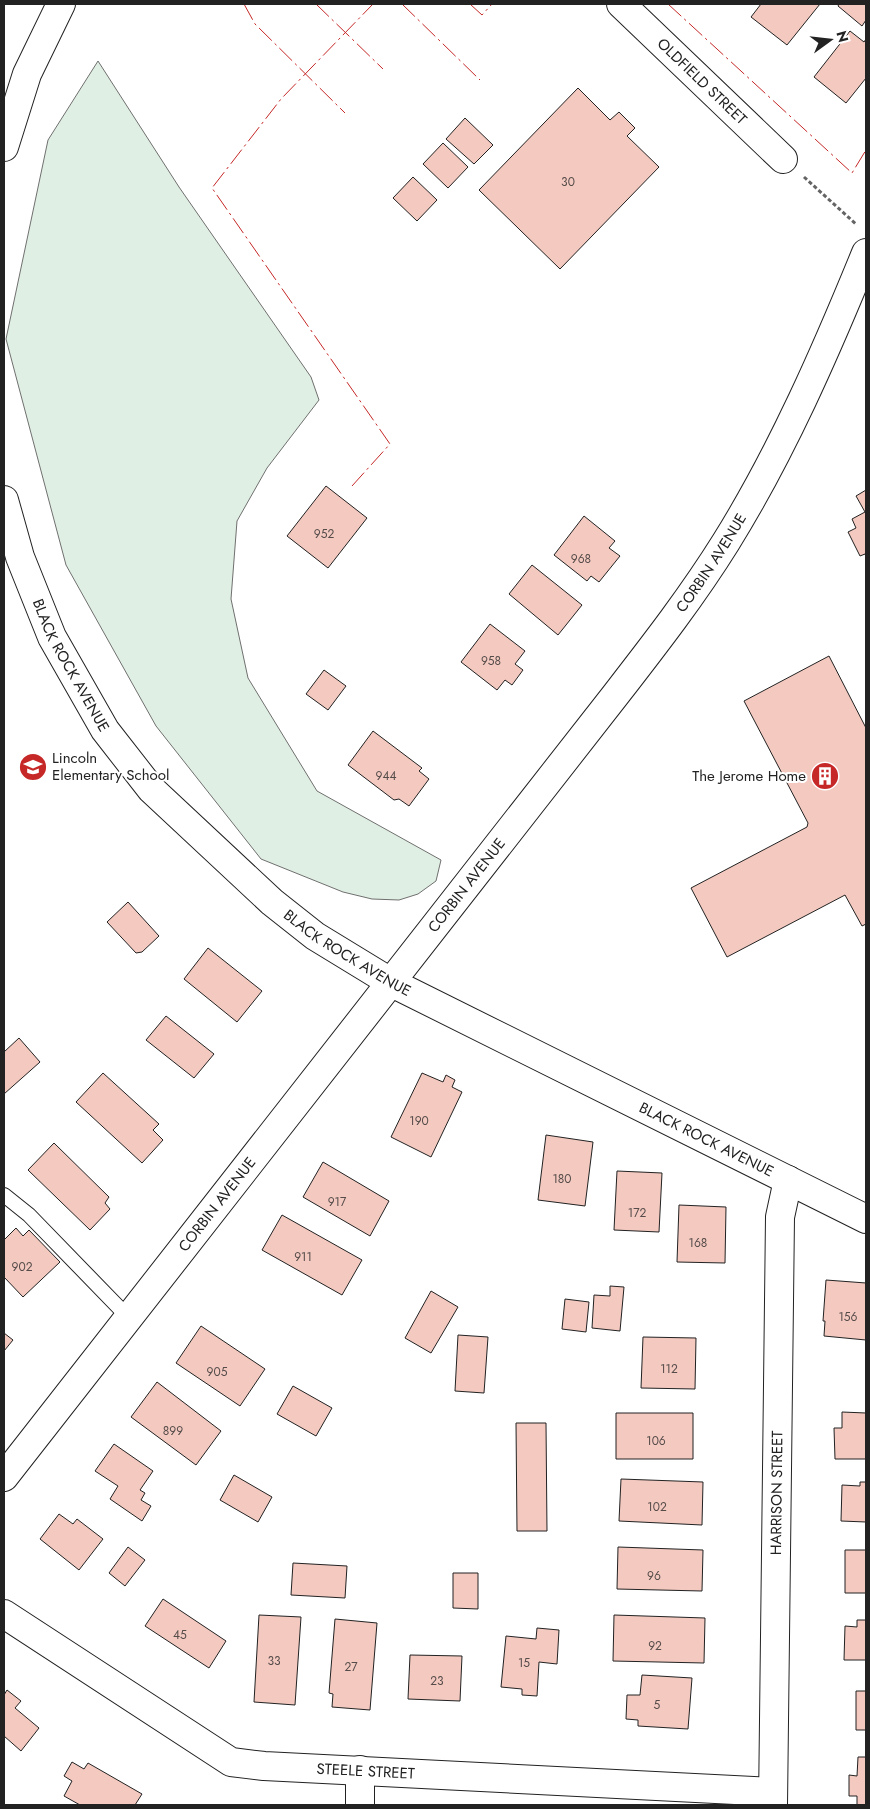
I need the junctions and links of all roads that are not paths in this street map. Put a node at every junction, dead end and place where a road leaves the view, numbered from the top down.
1 (62, 4) edge
2 (621, 4) edge
3 (4, 147) edge
4 (783, 159) road end
5 (863, 240) edge
6 (4, 500) edge
7 (392, 983) junction
8 (788, 1180) junction
9 (4, 1195) edge
10 (866, 1219) edge
11 (129, 1318) junction
12 (4, 1477) edge
13 (4, 1614) edge
14 (360, 1770) junction
15 (773, 1798) edge
16 (360, 1805) edge

1 - 3 street
2 - 4 street, OLDFIELD STREET
5 - 7 street, CORBIN AVENUE
6 - 7 street, BLACK ROCK AVENUE
7 - 8 street, BLACK ROCK AVENUE
7 - 11 street, CORBIN AVENUE
8 - 10 street, BLACK ROCK AVENUE
8 - 15 street, HARRISON STREET
9 - 11 lane
11 - 12 street, CORBIN AVENUE
13 - 14 street, STEELE STREET
14 - 15 street, STEELE STREET
14 - 16 street

